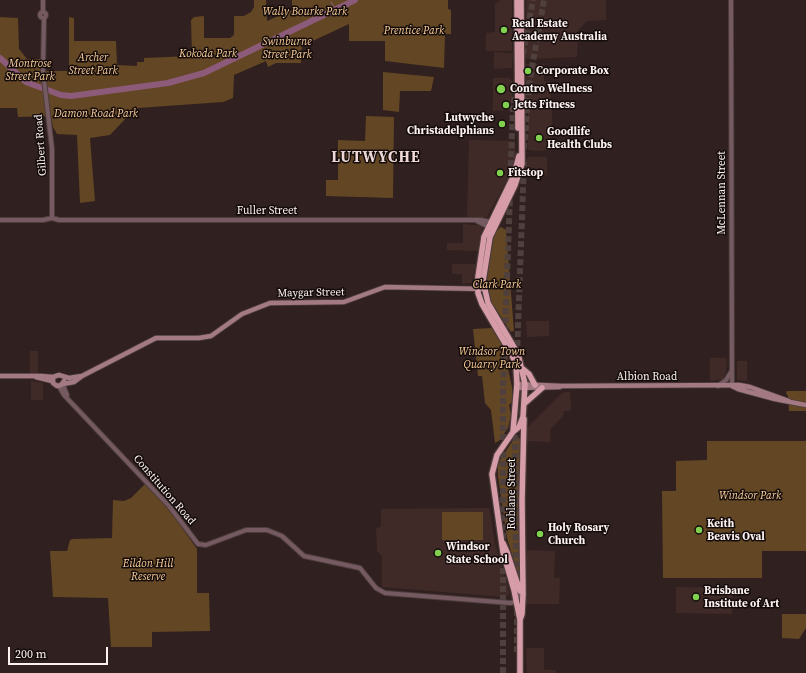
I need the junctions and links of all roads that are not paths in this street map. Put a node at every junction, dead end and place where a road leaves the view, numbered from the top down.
1 (43, 0) edge
2 (517, 0) edge
3 (521, 0) edge
4 (731, 0) edge
5 (52, 218) junction
6 (0, 220) edge
7 (491, 226) junction
8 (481, 289) junction
9 (523, 369) junction
10 (732, 370) junction
11 (0, 376) edge
12 (82, 376) junction
13 (63, 378) junction
14 (53, 379) junction
15 (62, 385) junction
16 (535, 385) junction
17 (517, 386) junction
18 (525, 386) junction
19 (562, 386) junction
20 (718, 386) junction
21 (732, 386) junction
22 (542, 388) junction
23 (525, 403) junction
24 (806, 405) edge
25 (523, 417) junction
26 (513, 432) junction
27 (502, 543) junction
28 (520, 589) junction
29 (522, 598) junction
30 (516, 602) junction
31 (520, 620) junction
32 (520, 673) edge

1 - 5 street, Gilbert Road
2 - 7 highway
3 - 7 highway
4 - 10 street, McLennan Street
5 - 6 street
5 - 7 street, Fuller Street
7 - 8 highway
8 - 9 highway
8 - 12 main road, Maygar Street
8 - 17 highway
9 - 16 highway
9 - 18 highway, Roblane Street
10 - 20 street
10 - 21 street, McLennan Street
11 - 14 main road
12 - 13 main road, Maygar Street
12 - 15 main road, Maygar Street
13 - 14 main road, Maygar Street
13 - 15 main road
14 - 15 main road
15 - 30 street, Constitution Road
16 - 18 main road, Albion Road
16 - 19 main road, Albion Road
17 - 18 main road, Albion Road
17 - 26 highway
18 - 22 main road, Albion Road
18 - 23 highway, Roblane Street
19 - 20 main road, Albion Road
19 - 22 main road, Albion Road
20 - 21 main road, Albion Road
21 - 24 main road, Albion Road
22 - 23 highway
23 - 25 highway, Roblane Street
25 - 26 highway
25 - 29 highway, Roblane Street
26 - 27 highway
27 - 28 highway
27 - 30 highway
28 - 29 highway
28 - 30 street
29 - 31 highway, Roblane Street
30 - 31 highway
31 - 32 highway

